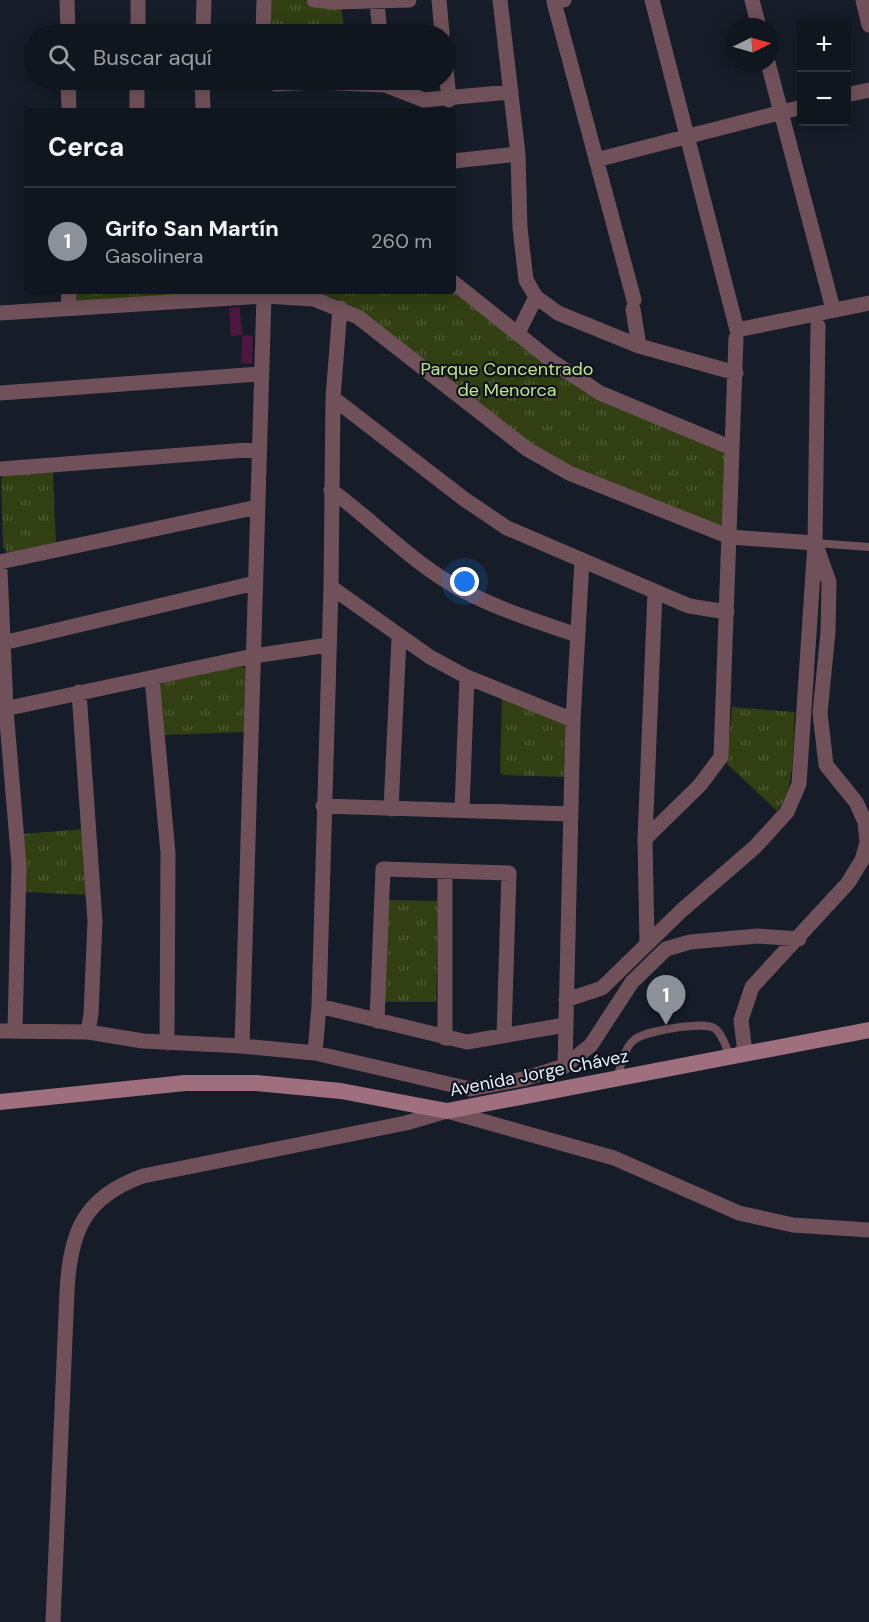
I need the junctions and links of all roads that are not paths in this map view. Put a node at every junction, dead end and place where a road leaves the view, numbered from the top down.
1 (67, 0) edge
2 (138, 0) edge
3 (204, 0) edge
4 (264, 0) edge
5 (314, 0) edge
6 (409, 0) edge
7 (439, 0) edge
8 (500, 0) edge
9 (564, 0) edge
10 (652, 0) edge
11 (752, 0) edge
12 (863, 0) edge
13 (376, 2) junction
14 (757, 18) edge
15 (68, 24) edge
16 (138, 24) edge
17 (203, 24) edge
18 (263, 24) edge
19 (379, 24) edge
20 (441, 24) edge
21 (869, 25) edge
22 (770, 72) edge
23 (68, 90) edge
24 (137, 90) edge
25 (202, 90) edge
26 (402, 90) edge
27 (448, 90) edge
28 (869, 90) edge
29 (511, 92) junction
30 (851, 94) edge
31 (449, 100) junction
32 (69, 108) edge
33 (137, 108) edge
34 (203, 108) edge
35 (797, 108) edge
36 (781, 112) junction
37 (688, 136) junction
38 (519, 154) junction
39 (596, 160) junction
40 (456, 161) edge
41 (456, 284) edge
42 (69, 294) edge
43 (264, 296) junction
44 (536, 297) junction
45 (869, 303) edge
46 (68, 308) junction
47 (340, 309) junction
48 (833, 309) junction
49 (0, 313) edge
50 (818, 326) dead end
51 (518, 333) junction
52 (737, 334) junction
53 (639, 346) junction
54 (736, 373) junction
55 (260, 374) junction
56 (0, 393) edge
57 (333, 398) junction
58 (732, 448) junction
59 (260, 449) junction
60 (0, 469) edge
61 (331, 490) junction
62 (258, 507) junction
63 (730, 537) junction
64 (815, 543) junction
65 (869, 547) edge
66 (582, 561) junction
67 (0, 562) edge
68 (0, 570) edge
69 (255, 583) junction
70 (331, 587) junction
71 (655, 592) junction
72 (727, 612) junction
73 (577, 635) junction
74 (399, 638) junction
75 (3, 643) junction
76 (328, 645) junction
77 (253, 656) junction
78 (467, 677) junction
79 (152, 678) junction
80 (79, 692) junction
81 (3, 710) edge
82 (573, 720) junction
83 (646, 805) junction
84 (323, 806) junction
85 (391, 809) junction
86 (462, 810) junction
87 (571, 814) junction
88 (669, 818) junction
89 (645, 839) junction
90 (445, 871) junction
91 (799, 939) junction
92 (647, 944) junction
93 (566, 1000) junction
94 (319, 1006) junction
95 (377, 1021) junction
96 (565, 1025) junction
97 (8, 1030) edge
98 (869, 1030) edge
99 (88, 1032) junction
100 (504, 1035) junction
101 (445, 1038) junction
102 (167, 1042) junction
103 (242, 1046) junction
104 (315, 1053) junction
105 (738, 1054) junction
106 (566, 1066) junction
107 (617, 1079) junction
108 (0, 1102) edge
109 (447, 1111) junction
110 (869, 1230) edge
111 (53, 1622) edge

1 - 15 street
2 - 16 street
3 - 17 street
4 - 18 street
5 - 13 street
6 - 13 street
7 - 20 street
8 - 29 street
9 - 39 street
10 - 37 street
11 - 14 street
12 - 21 street
13 - 19 street
22 - 36 street
23 - 32 street
24 - 33 street
25 - 34 street
26 - 31 street
27 - 31 street
28 - 30 street
29 - 31 street
29 - 38 street
35 - 36 street
36 - 37 street
36 - 48 street
37 - 39 street
37 - 52 street
38 - 40 street
38 - 44 street
39 - 53 street
41 - 51 street
42 - 46 street
43 - 46 street
43 - 47 street
43 - 55 street
44 - 51 street
44 - 53 street
45 - 48 street
46 - 49 street
47 - 57 street
47 - 63 street
48 - 52 street
50 - 64 street
51 - 58 street
52 - 54 street
53 - 54 street
54 - 58 street
55 - 56 street
55 - 59 street
57 - 61 street
57 - 66 street
58 - 63 street
59 - 60 street
59 - 62 street
61 - 70 street
61 - 73 street
62 - 67 street
62 - 69 street
63 - 64 street
63 - 72 street
64 - 65 lane
64 - 91 street
64 - 92 street
66 - 71 street
66 - 73 street
68 - 75 street
69 - 75 street
69 - 77 street
70 - 74 street
70 - 76 street
71 - 72 street
71 - 83 street
72 - 88 street
73 - 82 street
74 - 78 street
74 - 85 street
75 - 81 street
76 - 77 street
76 - 84 street
77 - 79 street
77 - 103 street
78 - 82 street
78 - 86 street
79 - 80 street
79 - 102 street
80 - 81 street
80 - 99 street
81 - 97 street
82 - 87 street
83 - 88 street
83 - 89 street
84 - 85 street
84 - 94 street
85 - 86 street
86 - 87 street
87 - 93 street
88 - 89 street
89 - 92 street
90 - 95 street
90 - 100 street
90 - 101 street
91 - 105 street
91 - 106 street
92 - 93 street
93 - 96 street
94 - 95 street
94 - 104 street
95 - 101 street
96 - 100 street
96 - 106 street
97 - 99 street
98 - 105 main road, Avenida Jorge Chávez
99 - 102 street
100 - 101 street
102 - 103 street
103 - 104 street
104 - 106 street
105 - 107 main road, Avenida Jorge Chávez
105 - 107 lane
107 - 109 main road, Avenida Jorge Chávez
108 - 109 main road, Avenida Jorge Chávez
109 - 110 street
109 - 111 street

